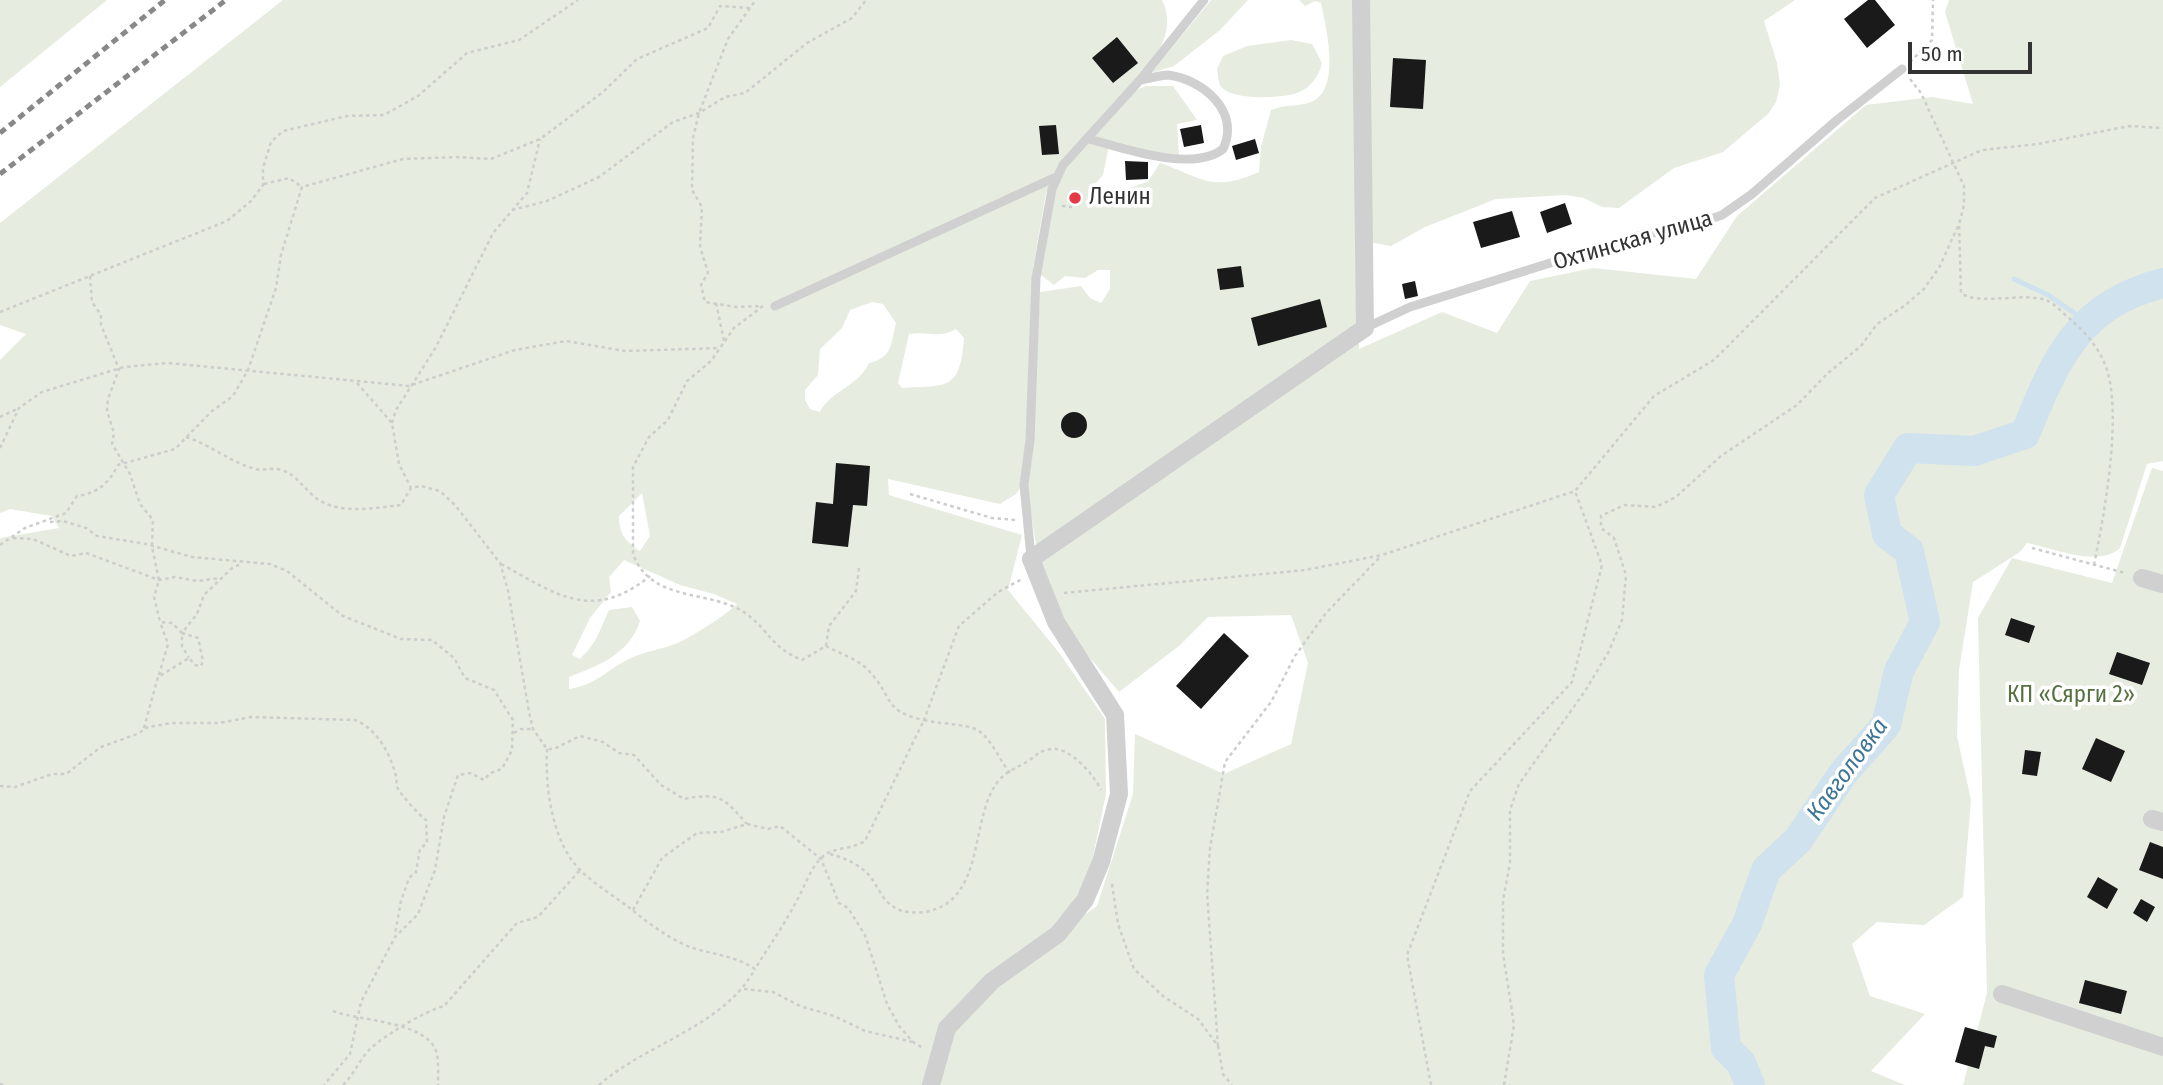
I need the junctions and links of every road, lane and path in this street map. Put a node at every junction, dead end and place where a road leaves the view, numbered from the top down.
1 (578, 0) edge
2 (756, 0) edge
3 (866, 0) edge
4 (1203, 0) edge
5 (1361, 0) edge
6 (1933, 0) edge
7 (750, 8) junction
8 (1902, 69) junction
9 (1140, 80) junction
10 (699, 113) junction
11 (2163, 128) edge
12 (540, 139) junction
13 (1089, 139) junction
14 (1954, 163) junction
15 (1056, 177) junction
16 (263, 185) junction
17 (302, 187) junction
18 (512, 210) junction
19 (1959, 224) junction
20 (90, 276) junction
21 (716, 303) junction
22 (763, 306) junction
23 (775, 306) joint
24 (0, 312) edge
25 (1365, 328) junction
26 (724, 343) junction
27 (720, 348) junction
28 (119, 369) junction
29 (248, 370) junction
30 (356, 382) junction
31 (409, 386) junction
32 (19, 408) junction
33 (0, 417) edge
34 (393, 423) junction
35 (186, 437) junction
36 (0, 448) edge
37 (123, 463) junction
38 (411, 488) junction
39 (1575, 491) junction
40 (910, 494) dead end
41 (1026, 519) junction
42 (46, 522) junction
43 (10, 538) junction
44 (0, 545) edge
45 (152, 547) junction
46 (2032, 548) dead end
47 (1382, 555) junction
48 (244, 562) junction
49 (500, 563) junction
50 (1034, 565) junction
51 (2094, 565) junction
52 (859, 568) dead end
53 (224, 576) junction
54 (650, 576) junction
55 (2142, 578) joint
56 (159, 580) junction
57 (2163, 583) edge
58 (1046, 595) junction
59 (160, 622) junction
60 (183, 633) junction
61 (827, 646) junction
62 (189, 658) junction
63 (158, 677) junction
64 (924, 720) junction
65 (144, 728) junction
66 (533, 729) junction
67 (514, 733) junction
68 (547, 748) junction
69 (1010, 773) junction
70 (0, 786) edge
71 (1113, 818) junction
72 (747, 824) junction
73 (827, 853) junction
74 (821, 859) junction
75 (1101, 862) junction
76 (580, 869) junction
77 (633, 911) junction
78 (395, 937) junction
79 (755, 969) junction
80 (744, 989) junction
81 (2002, 994) dead end
82 (332, 1011) dead end
83 (357, 1017) junction
84 (401, 1029) junction
85 (913, 1042) junction
86 (1219, 1046) junction
87 (2163, 1047) edge
88 (930, 1051) dead end
89 (324, 1085) edge
90 (343, 1085) edge
91 (438, 1085) edge
92 (599, 1085) edge
93 (930, 1085) edge
94 (1232, 1085) edge
95 (1431, 1085) edge
96 (1504, 1085) edge

1 - 16 path
2 - 7 path
3 - 10 path
4 - 9 lane
5 - 25 street
6 - 8 path
7 - 10 path
7 - 12 path
8 - 14 path
8 - 25 lane, Охтинская улица
9 - 13 lane
9 - 13 lane
10 - 18 path
10 - 21 path
11 - 14 path
12 - 17 path
12 - 18 path
13 - 15 lane
14 - 19 path
14 - 39 path
15 - 23 lane
15 - 41 lane
16 - 17 path
16 - 20 path
17 - 29 path
18 - 31 path
19 - 51 path
19 - 96 path
20 - 24 path
20 - 28 path
21 - 22 path
21 - 26 path
22 - 23 path
22 - 26 path
25 - 50 street
26 - 27 path
27 - 31 path
27 - 54 path
28 - 29 path
28 - 32 path
28 - 37 path
29 - 30 path
29 - 35 path
30 - 31 path
30 - 34 path
31 - 34 path
32 - 33 path
32 - 36 path
34 - 38 path
35 - 37 path
35 - 38 path
37 - 42 path
37 - 45 path
38 - 49 path
39 - 47 path
39 - 95 path
40 - 41 path
41 - 50 lane
42 - 43 path
42 - 45 path
43 - 44 path
43 - 56 path
45 - 48 path
45 - 56 path
46 - 51 path
47 - 58 path
47 - 86 path
48 - 53 path
48 - 67 path
49 - 54 path
49 - 66 path
50 - 58 street
50 - 64 path
51 - 55 path
52 - 61 path
53 - 56 path
53 - 60 path
54 - 61 path
55 - 57 street
56 - 59 path
58 - 71 street
59 - 60 path
59 - 63 path
60 - 62 path
60 - 62 path
61 - 64 path
62 - 63 path
63 - 65 path
64 - 69 path
64 - 73 path
65 - 70 path
65 - 78 path
66 - 67 path
66 - 68 path
67 - 78 path
68 - 72 path
68 - 76 path
69 - 71 path
69 - 73 path
71 - 75 street
72 - 74 path
72 - 77 path
73 - 74 path
74 - 79 path
74 - 85 path
75 - 86 path
75 - 93 street
76 - 77 path
76 - 84 path
77 - 79 path
78 - 83 path
79 - 80 path
80 - 85 path
80 - 92 path
81 - 87 street
82 - 83 path
83 - 84 path
83 - 89 path
84 - 90 path
84 - 91 path
85 - 88 path
86 - 94 path

